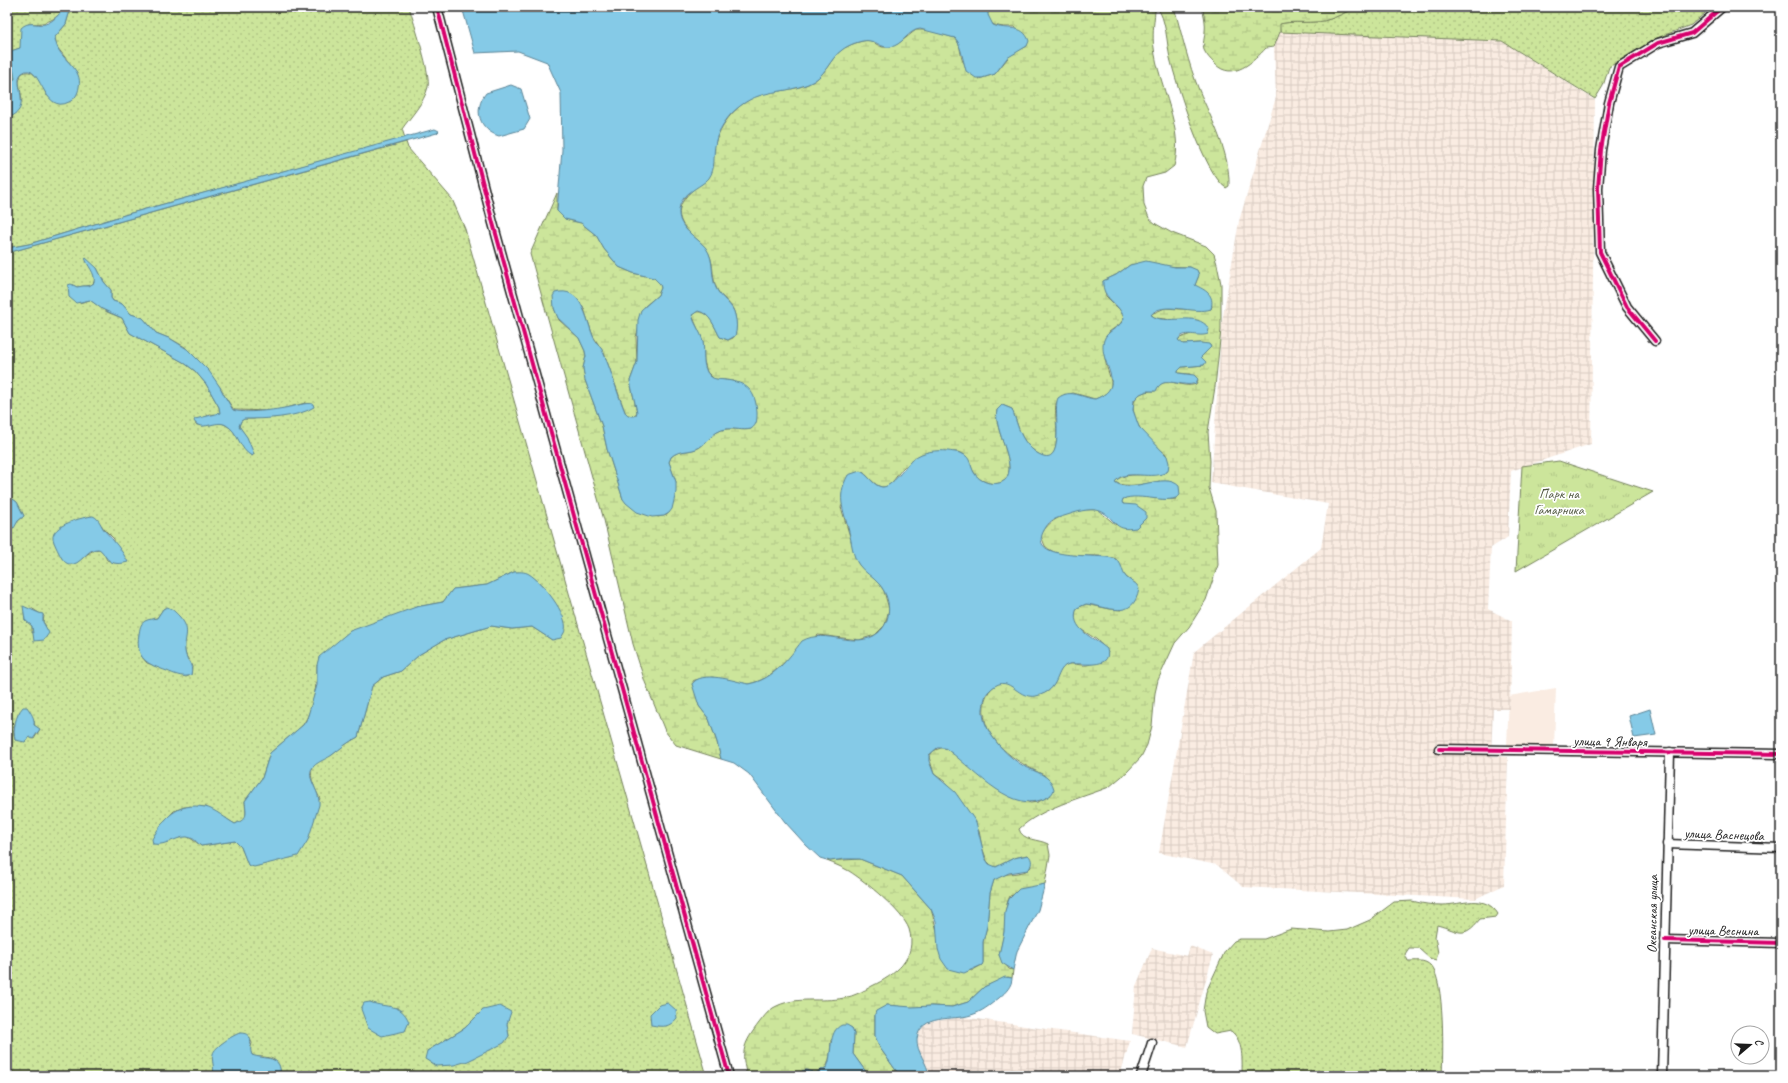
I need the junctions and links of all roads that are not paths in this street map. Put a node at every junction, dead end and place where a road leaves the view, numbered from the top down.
1 (437, 7) edge
2 (1722, 7) edge
3 (1655, 341) dead end
4 (1439, 749) dead end
5 (1670, 752) junction
6 (1781, 754) edge
7 (1667, 844) junction
8 (1781, 848) edge
9 (1664, 940) junction
10 (1781, 943) edge
11 (1152, 1043) dead end
12 (729, 1076) edge
13 (1141, 1076) edge
14 (1662, 1076) edge

1 - 12 street
2 - 3 street
4 - 5 street, улица 9 Января
5 - 6 street, улица 9 Января
5 - 7 street, Океанская улица
7 - 8 street, улица Васнецова
7 - 9 street, Океанская улица
9 - 10 street, улица Веснина
9 - 14 street, Океанская улица
11 - 13 street

